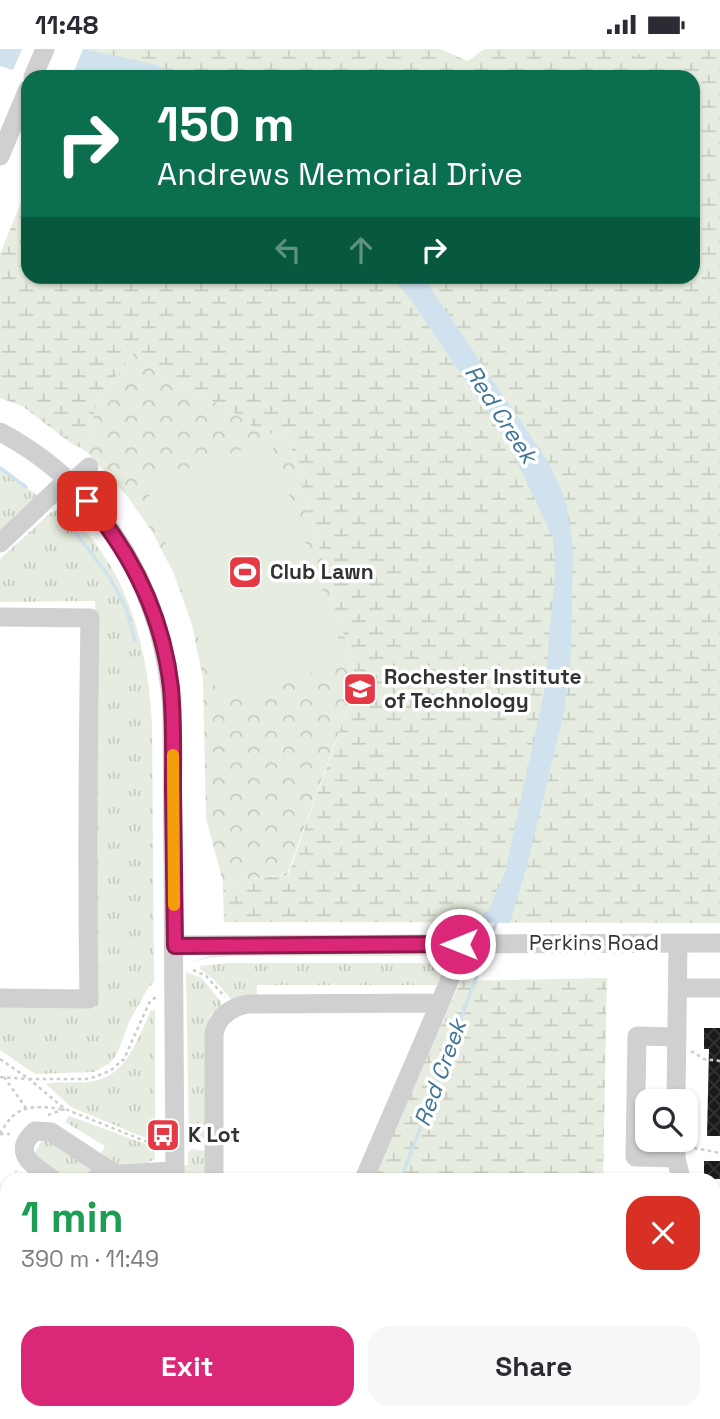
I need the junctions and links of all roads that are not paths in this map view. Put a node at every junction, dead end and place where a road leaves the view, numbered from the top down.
1 (45, 49) edge
2 (36, 70) edge
3 (21, 106) edge
4 (0, 156) edge
5 (0, 432) edge
6 (89, 467) dead end
7 (68, 482) junction
8 (0, 543) edge
9 (0, 617) edge
10 (678, 943) junction
11 (720, 943) edge
12 (460, 944) junction
13 (175, 946) junction
14 (678, 988) junction
15 (720, 988) edge
16 (0, 998) edge
17 (440, 1003) junction
18 (676, 1038) junction
19 (636, 1089) edge
20 (676, 1089) edge
21 (635, 1152) edge
22 (661, 1152) edge
23 (676, 1152) edge
24 (43, 1173) edge
25 (113, 1173) edge
26 (175, 1173) edge
27 (214, 1173) edge
28 (366, 1173) edge
29 (680, 1173) edge

1 - 2 street
3 - 4 street
5 - 7 street
6 - 7 street
7 - 8 street
7 - 13 street
9 - 16 street
10 - 11 street, Perkins Road
10 - 12 street, Perkins Road
10 - 14 street
12 - 13 street, Perkins Road
12 - 17 street
13 - 26 street
14 - 15 street
14 - 18 street
17 - 27 street
17 - 28 street
18 - 19 street
18 - 20 street
21 - 22 street
23 - 29 street
24 - 25 street

